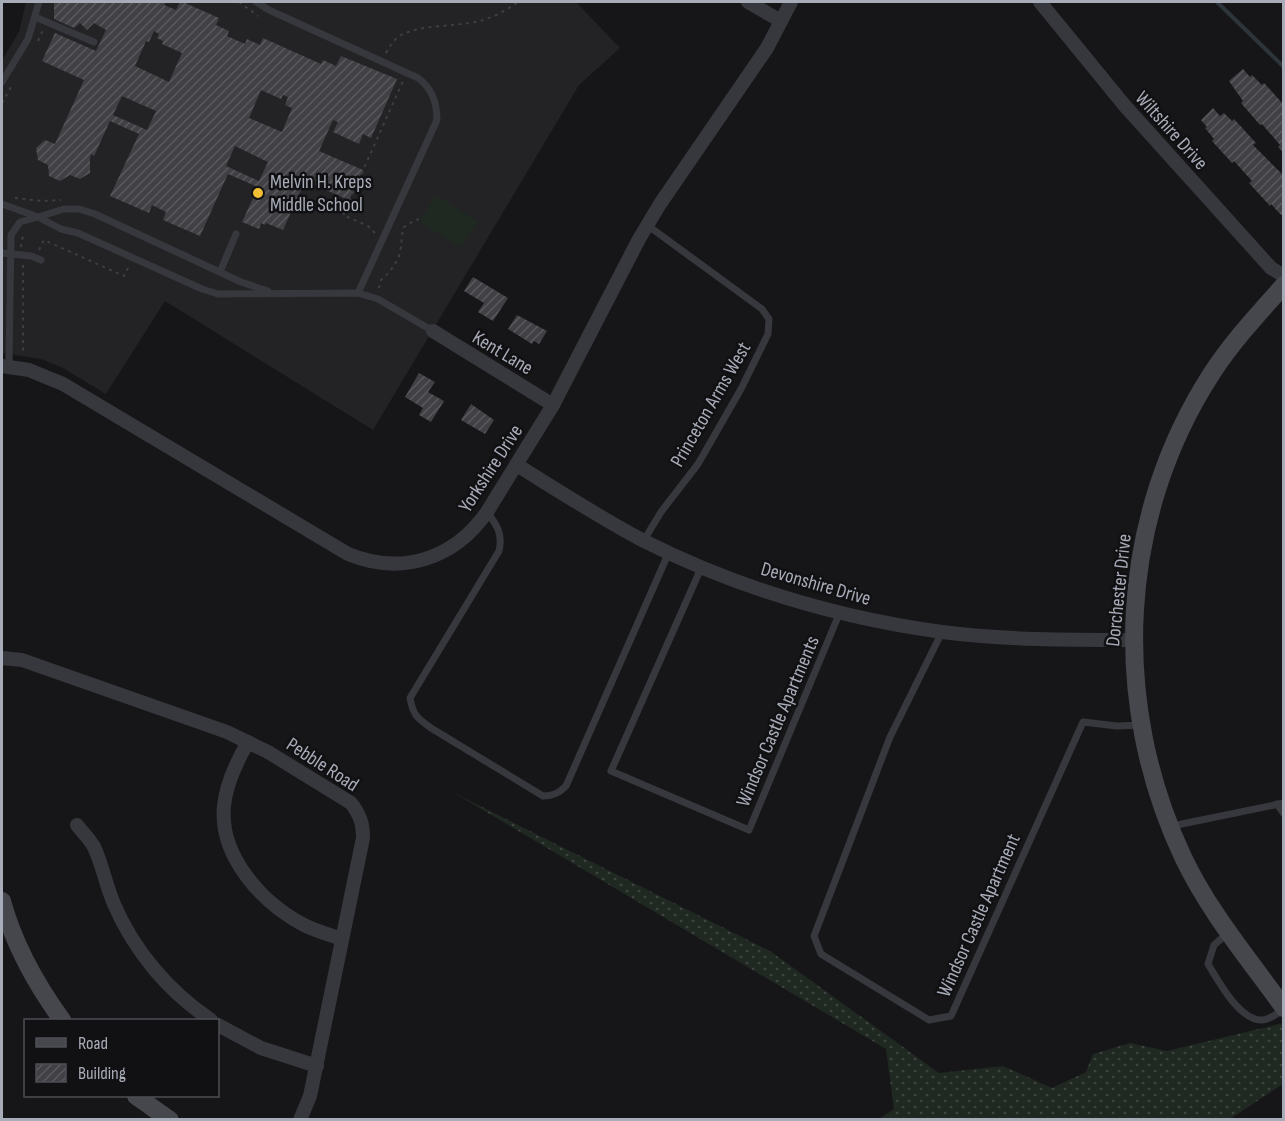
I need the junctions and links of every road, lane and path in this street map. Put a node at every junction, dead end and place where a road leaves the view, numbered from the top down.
1 (39, 2) edge
2 (239, 2) edge
3 (256, 2) edge
4 (518, 2) edge
5 (748, 2) edge
6 (792, 2) edge
7 (1040, 2) edge
8 (35, 17) junction
9 (262, 17) dead end
10 (781, 21) junction
11 (94, 42) dead end
12 (386, 54) dead end
13 (395, 78) dead end
14 (2, 82) edge
15 (2, 204) edge
16 (38, 217) junction
17 (421, 219) dead end
18 (647, 225) junction
19 (24, 231) dead end
20 (236, 234) dead end
21 (375, 238) dead end
22 (21, 247) dead end
23 (39, 250) dead end
24 (2, 253) edge
25 (12, 253) junction
26 (41, 260) dead end
27 (23, 264) dead end
28 (129, 266) dead end
29 (220, 272) junction
30 (1284, 276) edge
31 (1284, 285) edge
32 (379, 288) dead end
33 (270, 292) junction
34 (358, 293) junction
35 (433, 331) joint
36 (23, 355) dead end
37 (5, 366) edge
38 (553, 405) junction
39 (517, 465) junction
40 (487, 512) junction
41 (644, 540) junction
42 (669, 552) junction
43 (702, 566) junction
44 (840, 612) junction
45 (942, 632) junction
46 (1133, 640) junction
47 (2, 658) edge
48 (1141, 725) junction
49 (248, 742) junction
50 (1280, 803) edge
51 (1284, 814) edge
52 (77, 825) dead end
53 (1170, 826) junction
54 (2, 901) edge
55 (1228, 933) junction
56 (342, 939) junction
57 (1282, 1005) edge
58 (61, 1019) edge
59 (210, 1019) edge
60 (219, 1026) edge
61 (317, 1066) junction
62 (138, 1097) edge
63 (163, 1118) edge
64 (300, 1119) edge

1 - 8 lane
2 - 9 path
3 - 34 lane
4 - 12 path
5 - 10 street
6 - 10 street, Yorkshire Drive
7 - 30 street, Wiltshire Drive
8 - 11 lane
8 - 14 lane
10 - 18 street, Yorkshire Drive
13 - 21 path
15 - 16 lane
16 - 25 lane
16 - 29 lane
16 - 33 lane
17 - 32 path
18 - 38 street, Yorkshire Drive
18 - 41 lane, Princeton Arms West
19 - 22 path
20 - 29 lane
23 - 28 path
24 - 25 lane
25 - 26 lane
25 - 37 lane
27 - 36 path
29 - 33 lane
31 - 46 street, Dorchester Drive
33 - 34 lane
34 - 35 lane
35 - 38 street, Kent Lane
37 - 40 street, Yorkshire Drive
38 - 39 street, Yorkshire Drive
39 - 40 street, Yorkshire Drive
39 - 41 street, Devonshire Drive
40 - 42 lane
41 - 42 street, Devonshire Drive
42 - 43 street, Devonshire Drive
43 - 44 street, Devonshire Drive
43 - 44 lane, Windsor Castle Apartments
44 - 45 street, Devonshire Drive
45 - 46 street, Devonshire Drive
45 - 48 lane, Windsor Castle Apartment
46 - 48 street, Dorchester Drive
47 - 49 street, Pebble Road
48 - 53 street, Dorchester Drive
49 - 56 street
49 - 56 street, Pebble Road
50 - 51 lane
50 - 53 lane
52 - 59 street
53 - 55 street, Dorchester Drive
54 - 58 street
55 - 57 street, Dorchester Drive
55 - 57 lane
56 - 61 street, Pebble Road
60 - 61 street
61 - 64 street, Pebble Road
62 - 63 street

